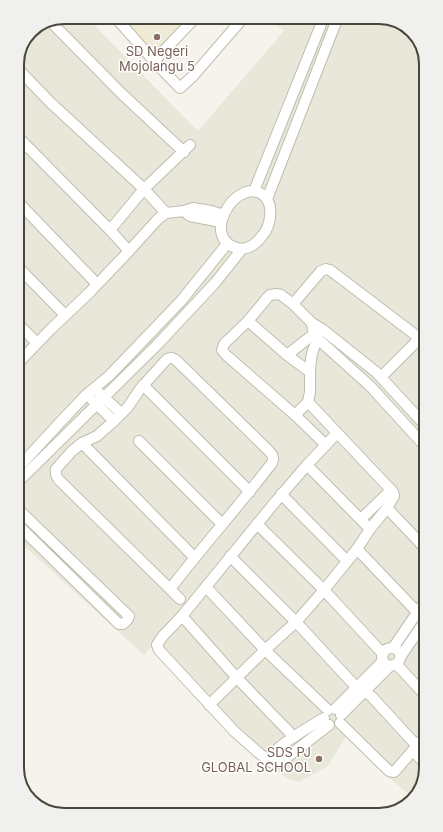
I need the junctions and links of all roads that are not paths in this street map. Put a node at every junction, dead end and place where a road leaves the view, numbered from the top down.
1 (122, 24) edge
2 (189, 24) edge
3 (238, 24) edge
4 (321, 24) edge
5 (335, 24) edge
6 (54, 25) edge
7 (154, 61) junction
8 (24, 75) edge
9 (24, 142) edge
10 (144, 189) junction
11 (254, 191) junction
12 (267, 199) junction
13 (24, 208) edge
14 (166, 213) junction
15 (223, 219) junction
16 (110, 230) junction
17 (227, 244) junction
18 (242, 249) junction
19 (129, 251) junction
20 (24, 273) edge
21 (97, 284) junction
22 (293, 304) junction
23 (65, 315) junction
24 (248, 321) junction
25 (24, 330) edge
26 (316, 330) junction
27 (419, 333) edge
28 (419, 337) edge
29 (37, 343) junction
30 (288, 355) junction
31 (24, 357) edge
32 (359, 359) junction
33 (350, 368) junction
34 (310, 372) junction
35 (378, 375) junction
36 (143, 385) junction
37 (90, 392) junction
38 (100, 401) junction
39 (308, 402) junction
40 (295, 415) junction
41 (118, 417) junction
42 (419, 419) edge
43 (419, 424) edge
44 (411, 430) junction
45 (337, 433) junction
46 (419, 439) edge
47 (139, 441) dead end
48 (82, 443) junction
49 (326, 444) junction
50 (24, 462) edge
51 (307, 465) junction
52 (24, 476) edge
53 (391, 490) junction
54 (250, 492) junction
55 (282, 494) junction
56 (387, 508) junction
57 (24, 515) edge
58 (361, 519) junction
59 (222, 524) junction
60 (257, 524) junction
61 (370, 529) junction
62 (24, 531) edge
63 (419, 542) edge
64 (357, 549) junction
65 (230, 556) junction
66 (194, 557) junction
67 (347, 561) junction
68 (206, 586) junction
69 (170, 589) junction
70 (324, 590) junction
71 (180, 599) dead end
72 (419, 609) edge
73 (417, 612) junction
74 (182, 616) junction
75 (296, 622) junction
76 (419, 628) edge
77 (265, 650) junction
78 (391, 660) junction
79 (237, 678) junction
80 (361, 689) junction
81 (419, 689) edge
82 (209, 705) junction
83 (333, 717) junction
84 (294, 737) junction
85 (419, 743) edge
86 (415, 748) junction
87 (419, 754) edge
88 (268, 759) junction

1 - 7 street
2 - 7 street
3 - 7 street
4 - 11 street
5 - 12 street
6 - 10 street
8 - 10 street
9 - 16 street
10 - 14 street
10 - 16 street
11 - 12 street
11 - 15 street
12 - 18 street
13 - 21 street
14 - 15 street
14 - 19 street
15 - 17 street
16 - 19 street
17 - 18 street
17 - 37 street
18 - 38 street
19 - 21 street
20 - 23 street
21 - 23 street
22 - 24 street
22 - 26 street
22 - 27 street
23 - 29 street
24 - 30 street
24 - 40 street
25 - 29 street
26 - 30 street
26 - 32 street
26 - 33 street
26 - 34 street
28 - 35 street
29 - 31 street
30 - 34 street
32 - 33 street
32 - 35 street
33 - 44 street
34 - 39 street
35 - 42 street
36 - 41 street
36 - 54 street
36 - 54 street
37 - 38 street
37 - 50 street
38 - 41 street
38 - 52 street
39 - 40 street
39 - 45 street
40 - 49 street
41 - 48 street
43 - 44 street
44 - 46 street
45 - 49 street
45 - 53 street
47 - 59 street
48 - 66 street
48 - 69 street
49 - 51 street
51 - 55 street
51 - 58 street
53 - 56 street
53 - 58 street
54 - 59 street
55 - 60 street
55 - 67 street
56 - 61 street
56 - 63 street
57 - 62 street
58 - 61 street
59 - 66 street
60 - 65 street
60 - 70 street
61 - 64 street
64 - 67 street
64 - 73 street
65 - 68 street
65 - 75 street
66 - 69 street
67 - 70 street
68 - 74 street
68 - 77 street
69 - 71 street
70 - 75 street
70 - 78 street
72 - 73 street
73 - 78 street
74 - 79 street
74 - 82 street
75 - 77 street
75 - 80 street
76 - 78 street
77 - 79 street
77 - 83 street
78 - 80 street
78 - 81 street
79 - 82 street
79 - 84 street
80 - 83 street
80 - 86 street
82 - 88 street
83 - 84 street
83 - 86 street
83 - 88 street
84 - 88 street
85 - 86 street
86 - 87 street

